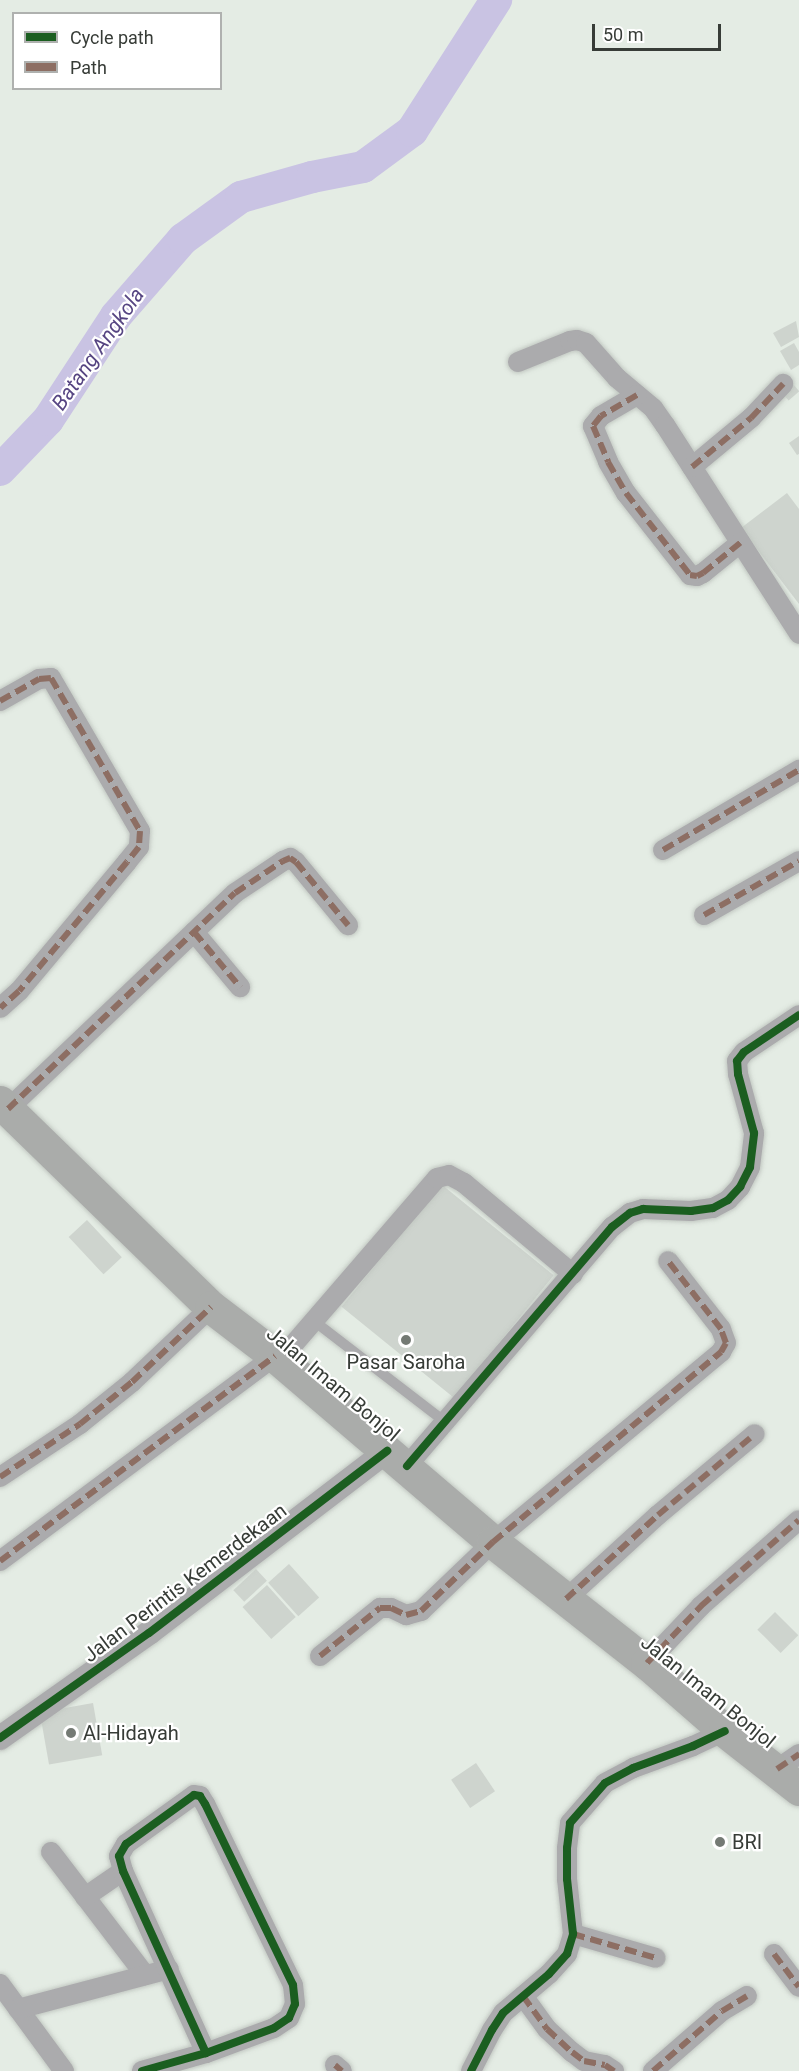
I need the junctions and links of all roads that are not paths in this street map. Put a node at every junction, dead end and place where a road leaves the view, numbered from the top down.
1 (518, 362) dead end
2 (783, 384) dead end
3 (637, 395) junction
4 (692, 467) junction
5 (740, 543) junction
6 (799, 634) edge
7 (0, 701) edge
8 (799, 770) edge
9 (663, 850) dead end
10 (799, 861) edge
11 (704, 915) dead end
12 (348, 926) dead end
13 (194, 932) junction
14 (240, 987) dead end
15 (0, 1008) edge
16 (799, 1015) edge
17 (4, 1106) edge
18 (668, 1261) dead end
19 (573, 1274) junction
20 (211, 1307) junction
21 (314, 1321) junction
22 (278, 1358) junction
23 (444, 1421) junction
24 (755, 1434) dead end
25 (397, 1459) junction
26 (0, 1477) edge
27 (799, 1520) edge
28 (493, 1542) junction
29 (0, 1561) edge
30 (566, 1599) junction
31 (320, 1656) dead end
32 (647, 1664) junction
33 (725, 1731) junction
34 (1, 1734) edge
35 (792, 1770) edge
36 (51, 1852) dead end
37 (123, 1871) junction
38 (85, 1897) junction
39 (573, 1934) junction
40 (774, 1954) dead end
41 (656, 1958) dead end
42 (169, 1969) junction
43 (145, 1975) junction
44 (799, 1987) edge
45 (1, 1989) edge
46 (523, 1996) junction
47 (747, 1996) dead end
48 (18, 2009) junction
49 (206, 2053) junction
50 (64, 2071) edge
51 (142, 2071) edge
52 (471, 2071) edge
53 (614, 2071) edge
54 (653, 2071) edge

1 - 3 street
2 - 4 street
3 - 4 street
3 - 5 street
4 - 5 street
5 - 6 street
7 - 15 street
8 - 9 street
10 - 11 street
12 - 13 street
13 - 14 street
13 - 17 street
16 - 19 street
17 - 20 highway, Jalan Imam Bonjol
18 - 28 street
19 - 21 street
19 - 23 street
20 - 22 highway, Jalan Imam Bonjol
20 - 26 street
21 - 22 street
21 - 23 lane
22 - 25 highway, Jalan Imam Bonjol
22 - 29 street
23 - 25 street
24 - 30 street
25 - 28 highway, Jalan Imam Bonjol
25 - 34 street, Jalan Perintis Kemerdekaan
27 - 32 street
28 - 30 highway, Jalan Imam Bonjol
28 - 31 street
30 - 32 highway, Jalan Imam Bonjol
32 - 33 highway, Jalan Imam Bonjol
33 - 35 highway, Jalan Imam Bonjol
33 - 39 street
36 - 38 street
37 - 38 street
37 - 42 street
37 - 49 street
38 - 43 street
39 - 41 street
39 - 46 street
40 - 44 street
42 - 43 street
42 - 49 street
43 - 48 street
45 - 48 street
46 - 52 street
46 - 53 street
47 - 54 street
48 - 50 street
49 - 51 street

